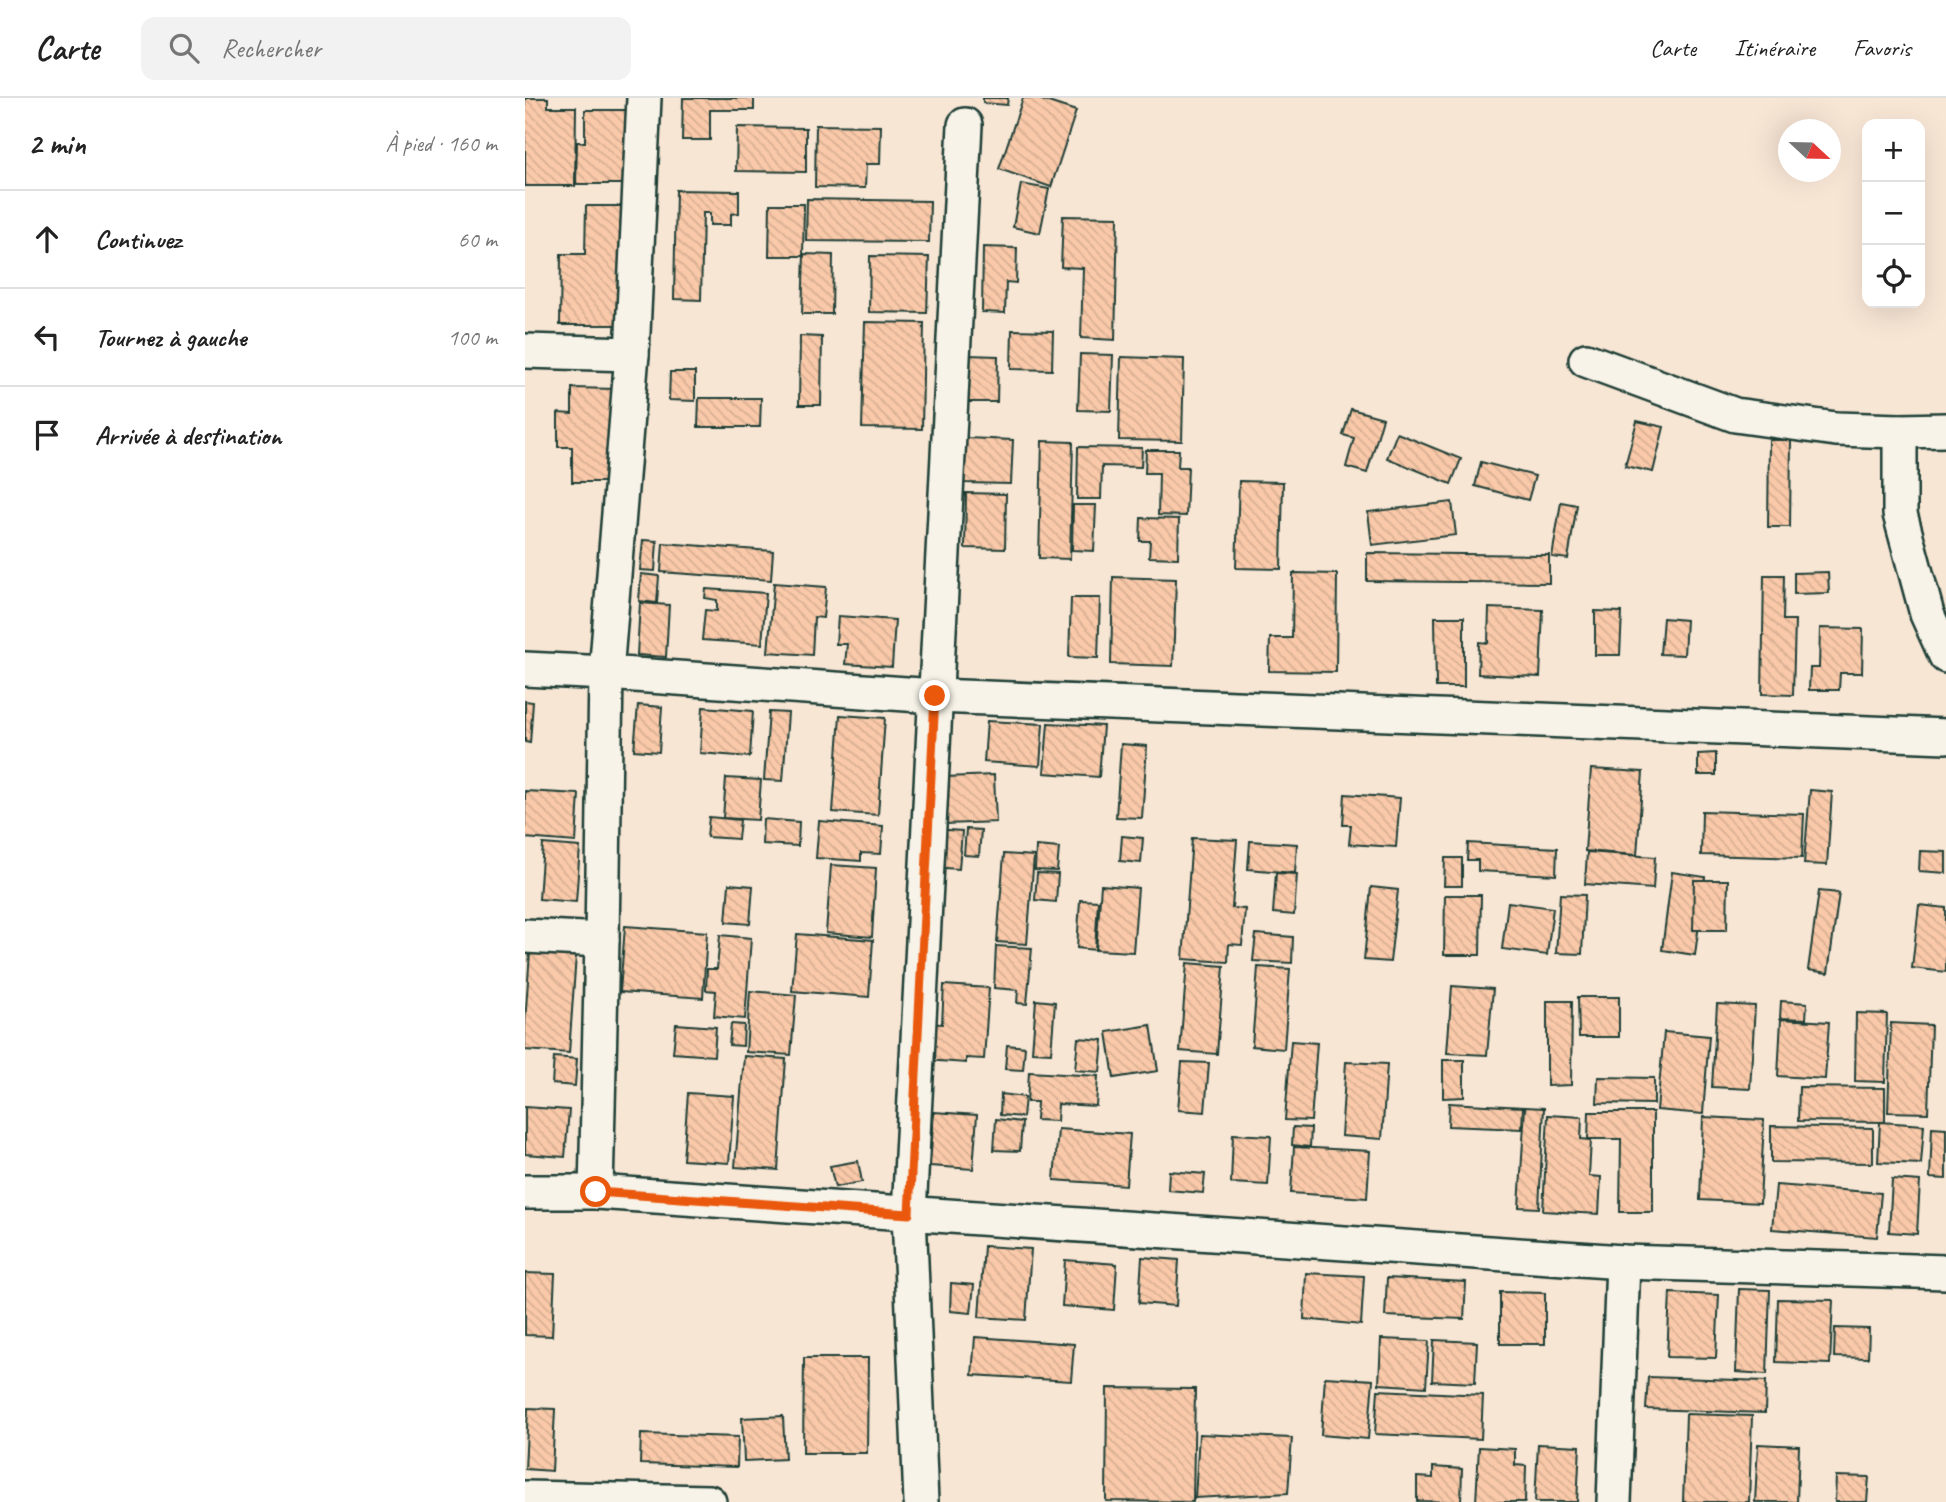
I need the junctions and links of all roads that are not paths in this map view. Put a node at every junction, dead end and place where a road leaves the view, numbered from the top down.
1 (644, 98) edge
2 (965, 125) dead end
3 (525, 351) edge
4 (632, 354) junction
5 (1586, 360) dead end
6 (1946, 430) edge
7 (1900, 431) junction
8 (1946, 656) edge
9 (525, 669) edge
10 (606, 673) junction
11 (935, 696) junction
12 (1946, 736) edge
13 (525, 936) edge
14 (602, 940) junction
15 (525, 1192) edge
16 (596, 1192) junction
17 (909, 1214) junction
18 (1623, 1262) junction
19 (1946, 1272) edge
20 (525, 1498) edge
21 (709, 1502) edge
22 (921, 1502) edge
23 (1614, 1502) edge

1 - 4 street
2 - 11 street
3 - 4 street
4 - 10 street
5 - 7 street
6 - 7 street
7 - 8 street
9 - 10 street
10 - 11 street
10 - 14 street
11 - 12 street
11 - 17 street
13 - 14 street
14 - 16 street
15 - 16 street
16 - 17 street
17 - 18 street
17 - 22 street
18 - 19 street
18 - 23 street
20 - 21 street

